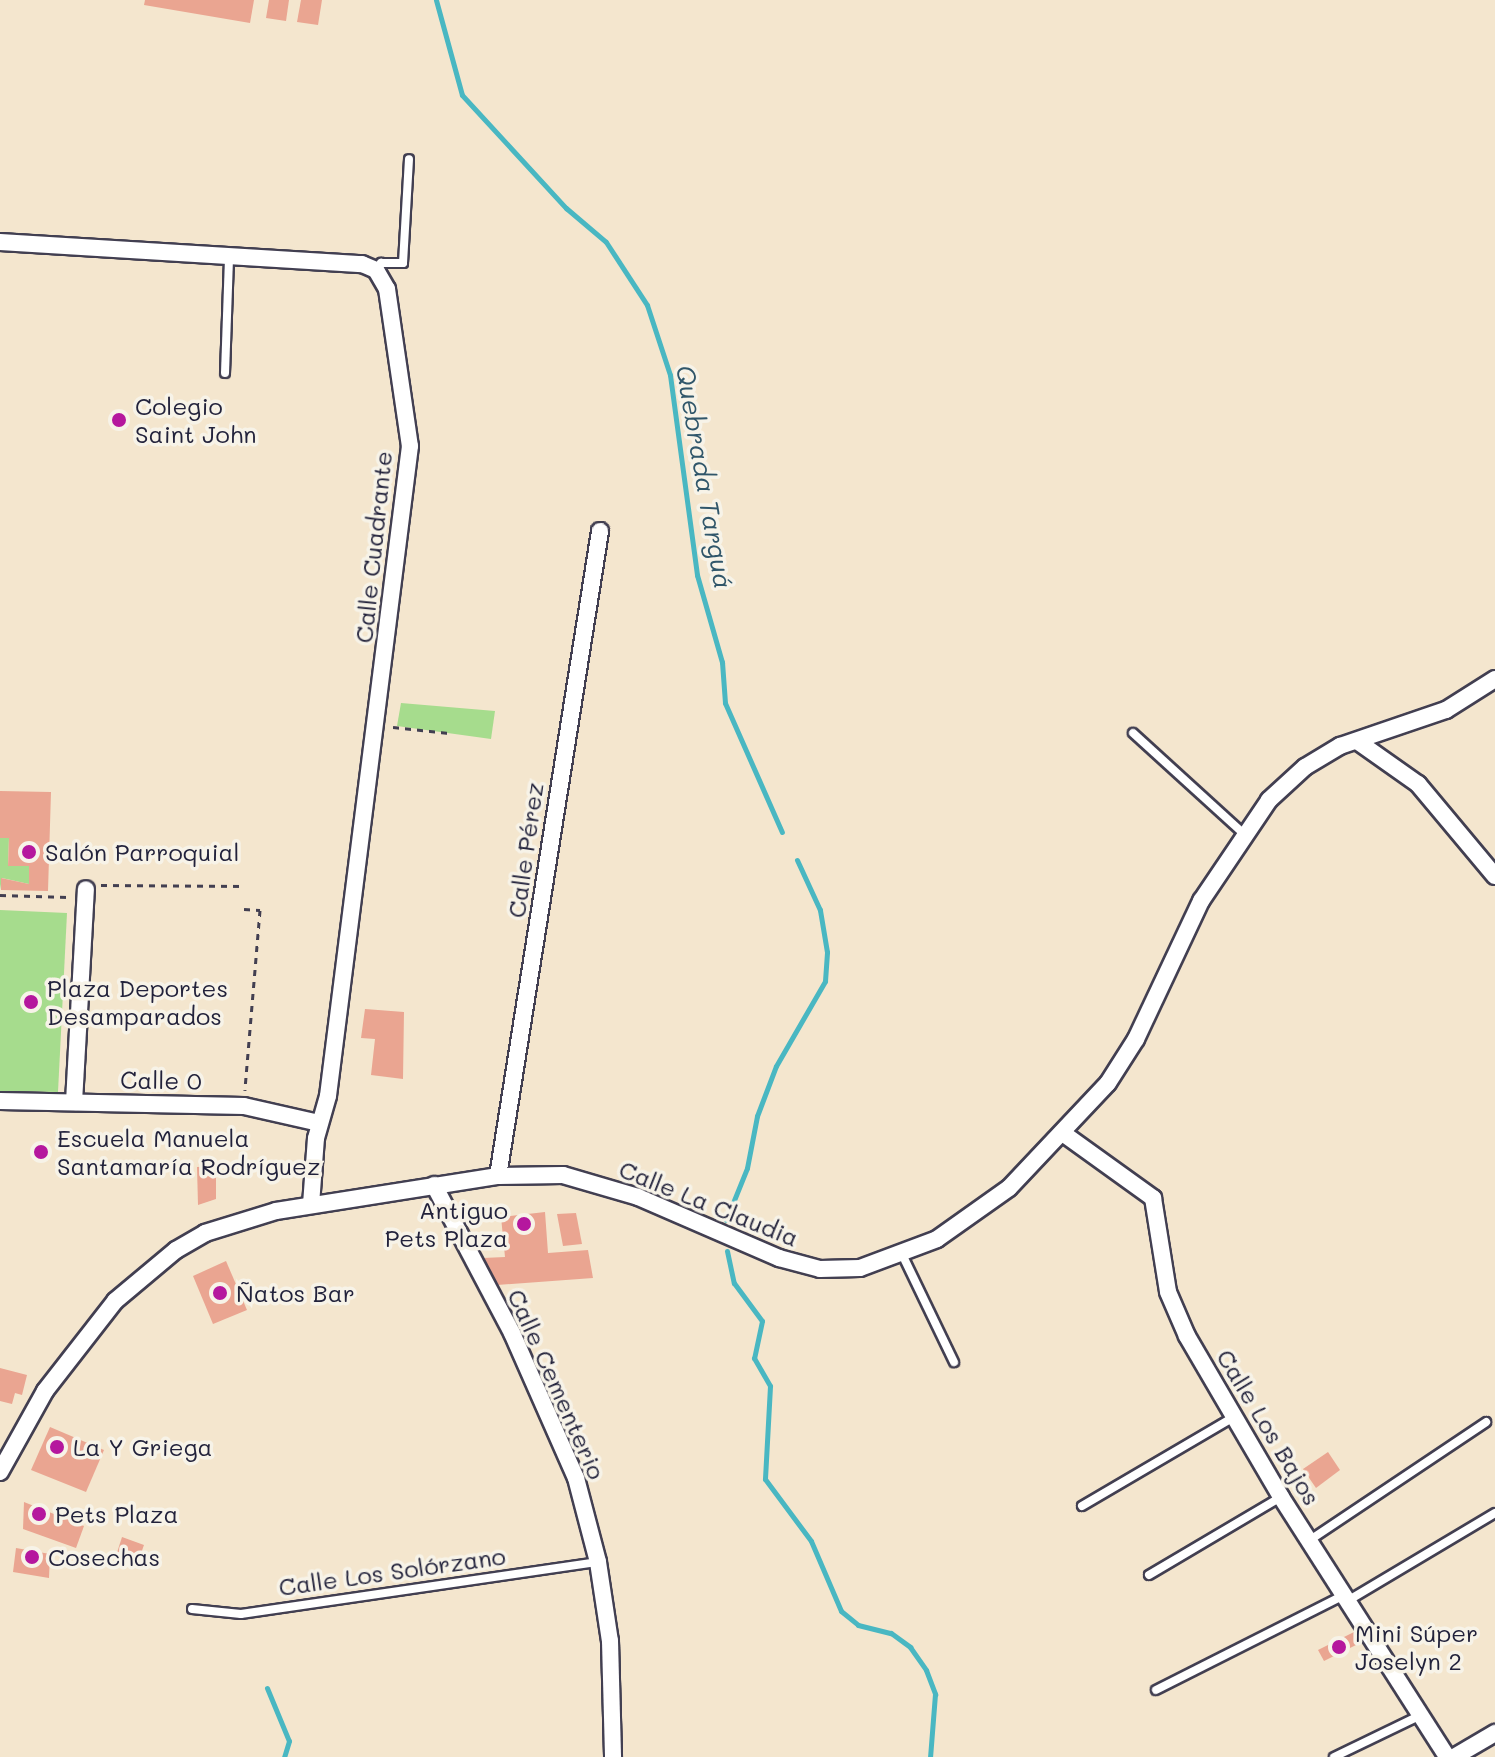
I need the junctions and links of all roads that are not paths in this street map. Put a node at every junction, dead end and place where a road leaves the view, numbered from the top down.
1 (409, 159) dead end
2 (0, 242) edge
3 (229, 257) junction
4 (376, 270) junction
5 (225, 373) dead end
6 (600, 531) dead end
7 (1495, 679) edge
8 (1133, 733) dead end
9 (1357, 741) junction
10 (1244, 834) junction
11 (1495, 876) edge
12 (86, 893) road end
13 (0, 1101) edge
14 (74, 1102) junction
15 (319, 1123) junction
16 (1064, 1134) junction
17 (498, 1176) junction
18 (434, 1185) junction
19 (311, 1205) junction
20 (902, 1254) junction
21 (954, 1362) dead end
22 (1234, 1417) junction
23 (1486, 1422) dead end
24 (0, 1472) edge
25 (1281, 1497) junction
26 (1082, 1506) dead end
27 (1495, 1513) edge
28 (1310, 1540) junction
29 (598, 1562) junction
30 (1149, 1575) dead end
31 (1347, 1597) junction
32 (192, 1609) dead end
33 (1156, 1690) dead end
34 (1421, 1714) junction
35 (1495, 1733) edge
36 (613, 1757) edge
37 (1334, 1757) edge
38 (1447, 1757) edge
39 (1454, 1757) edge

1 - 4 lane
2 - 3 street
3 - 4 street
3 - 5 lane
4 - 15 street, Calle Cuadrante
6 - 17 street, Calle Pérez
7 - 9 street, Calle La Claudia
8 - 10 lane
9 - 10 street, Calle La Claudia
9 - 11 street
10 - 16 street, Calle La Claudia
12 - 14 street
13 - 14 street, Calle 0
14 - 15 street, Calle 0
15 - 19 street, Calle Cuadrante
16 - 20 street, Calle La Claudia
16 - 22 street, Calle Los Bajos
17 - 18 street, Calle La Claudia
17 - 20 street, Calle La Claudia
18 - 19 street, Calle La Claudia
18 - 29 street, Calle Cementerio
19 - 24 street, Calle La Claudia
20 - 21 lane
22 - 25 street, Calle Los Bajos
22 - 26 lane
23 - 28 lane
25 - 28 street, Calle Los Bajos
25 - 30 lane
27 - 31 lane
28 - 31 street, Calle Los Bajos
29 - 32 lane, Calle Los Solórzano
29 - 36 street, Calle Cementerio
31 - 33 lane
31 - 34 street, Calle Los Bajos
34 - 37 lane
34 - 38 street, Calle Los Bajos
35 - 39 street

